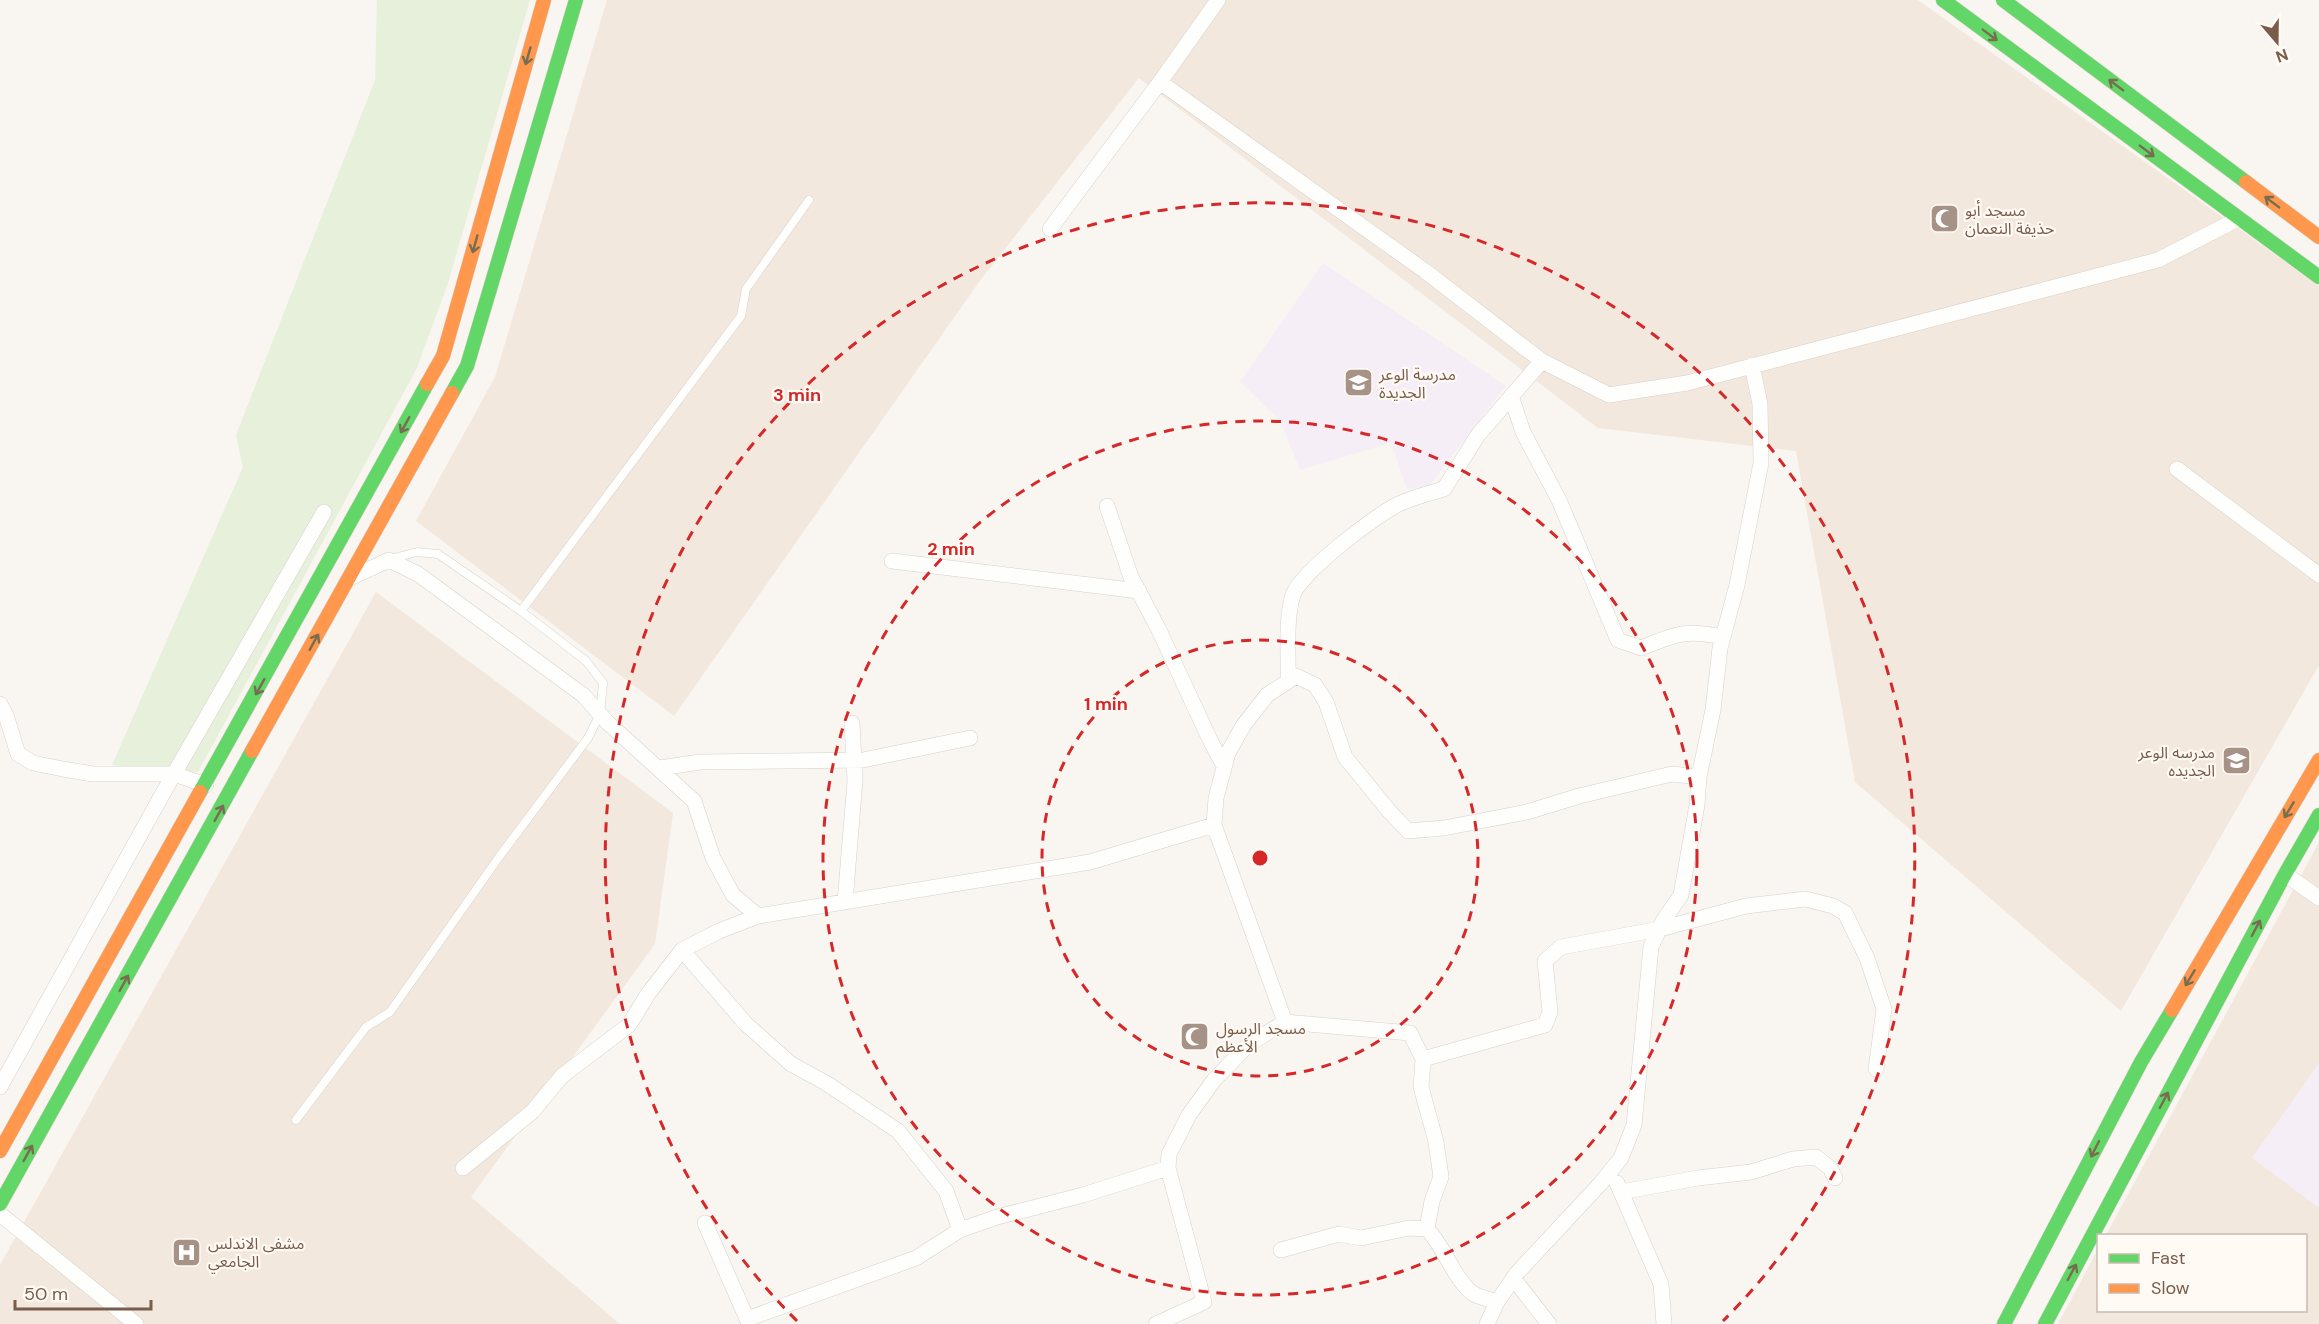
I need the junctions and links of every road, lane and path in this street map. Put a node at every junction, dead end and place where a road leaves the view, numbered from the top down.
1 (544, 0) edge
2 (576, 0) edge
3 (1218, 0) edge
4 (1943, 0) edge
5 (2003, 0) edge
6 (1160, 82) junction
7 (809, 200) dead end
8 (2238, 219) junction
9 (1050, 229) dead end
10 (2319, 237) edge
11 (2319, 277) edge
12 (1542, 361) junction
13 (1752, 365) junction
14 (1511, 396) junction
15 (2177, 469) dead end
16 (1107, 506) dead end
17 (324, 512) dead end
18 (389, 560) junction
19 (892, 561) dead end
20 (2319, 575) edge
21 (350, 578) junction
22 (1138, 591) junction
23 (521, 611) junction
24 (1723, 637) junction
25 (1288, 681) junction
26 (0, 704) edge
27 (600, 714) junction
28 (852, 723) dead end
29 (970, 738) dead end
30 (853, 760) junction
31 (2319, 760) edge
32 (1224, 766) junction
33 (660, 768) junction
34 (174, 774) junction
35 (1699, 777) junction
36 (206, 785) junction
37 (2319, 815) edge
38 (1214, 825) junction
39 (2285, 874) junction
40 (2319, 898) edge
41 (845, 902) junction
42 (758, 916) junction
43 (1660, 928) junction
44 (682, 950) junction
45 (1285, 1022) junction
46 (1423, 1059) junction
47 (1876, 1069) dead end
48 (0, 1087) edge
49 (296, 1120) dead end
50 (0, 1151) edge
51 (464, 1168) dead end
52 (1168, 1168) junction
53 (1610, 1171) junction
54 (1835, 1178) dead end
55 (1621, 1192) junction
56 (0, 1204) edge
57 (0, 1214) edge
58 (705, 1223) dead end
59 (1427, 1229) junction
60 (960, 1230) junction
61 (1281, 1250) dead end
62 (1513, 1278) junction
63 (1497, 1302) junction
64 (136, 1324) edge
65 (1156, 1324) edge
66 (1487, 1324) edge
67 (1549, 1324) edge
68 (1664, 1324) edge
69 (2004, 1324) edge
70 (2045, 1324) edge

1 -> 36 main road
2 - 21 main road
3 - 6 street
4 -> 8 main road
10 -> 5 main road
6 - 9 street
6 - 12 street
7 - 23 lane
8 - 11 main road
8 - 13 street
12 - 13 street
12 - 14 street
13 - 24 street
14 - 24 street
14 - 25 street
15 - 20 street
16 - 22 street
17 - 34 street
18 - 21 street
18 - 23 lane
18 - 27 street
19 - 22 street
56 -> 21 main road
22 - 32 street
23 - 27 lane
24 - 35 street
25 - 32 street
25 - 35 street
26 - 34 street
27 - 33 street
27 - 49 lane
28 - 30 street
29 - 30 street
30 - 33 street
30 - 41 street
31 -> 69 main road
32 - 38 street
33 - 42 street
34 - 36 street
34 - 48 street
35 - 43 street
36 - 50 main road
37 - 39 main road
38 - 41 street
38 - 45 street
39 - 40 street
70 -> 39 main road
41 - 42 street
42 - 44 street
43 - 46 street
43 - 47 street
43 - 53 street
44 - 51 street
44 - 60 street
45 - 46 street
45 - 52 street
46 - 59 street
52 - 60 street
52 - 65 street
53 - 55 street
53 - 62 street
54 - 55 street
55 - 68 street
57 - 64 street
58 - 60 street
59 - 61 street
59 - 63 street
62 - 63 street
62 - 67 street
63 - 66 street

